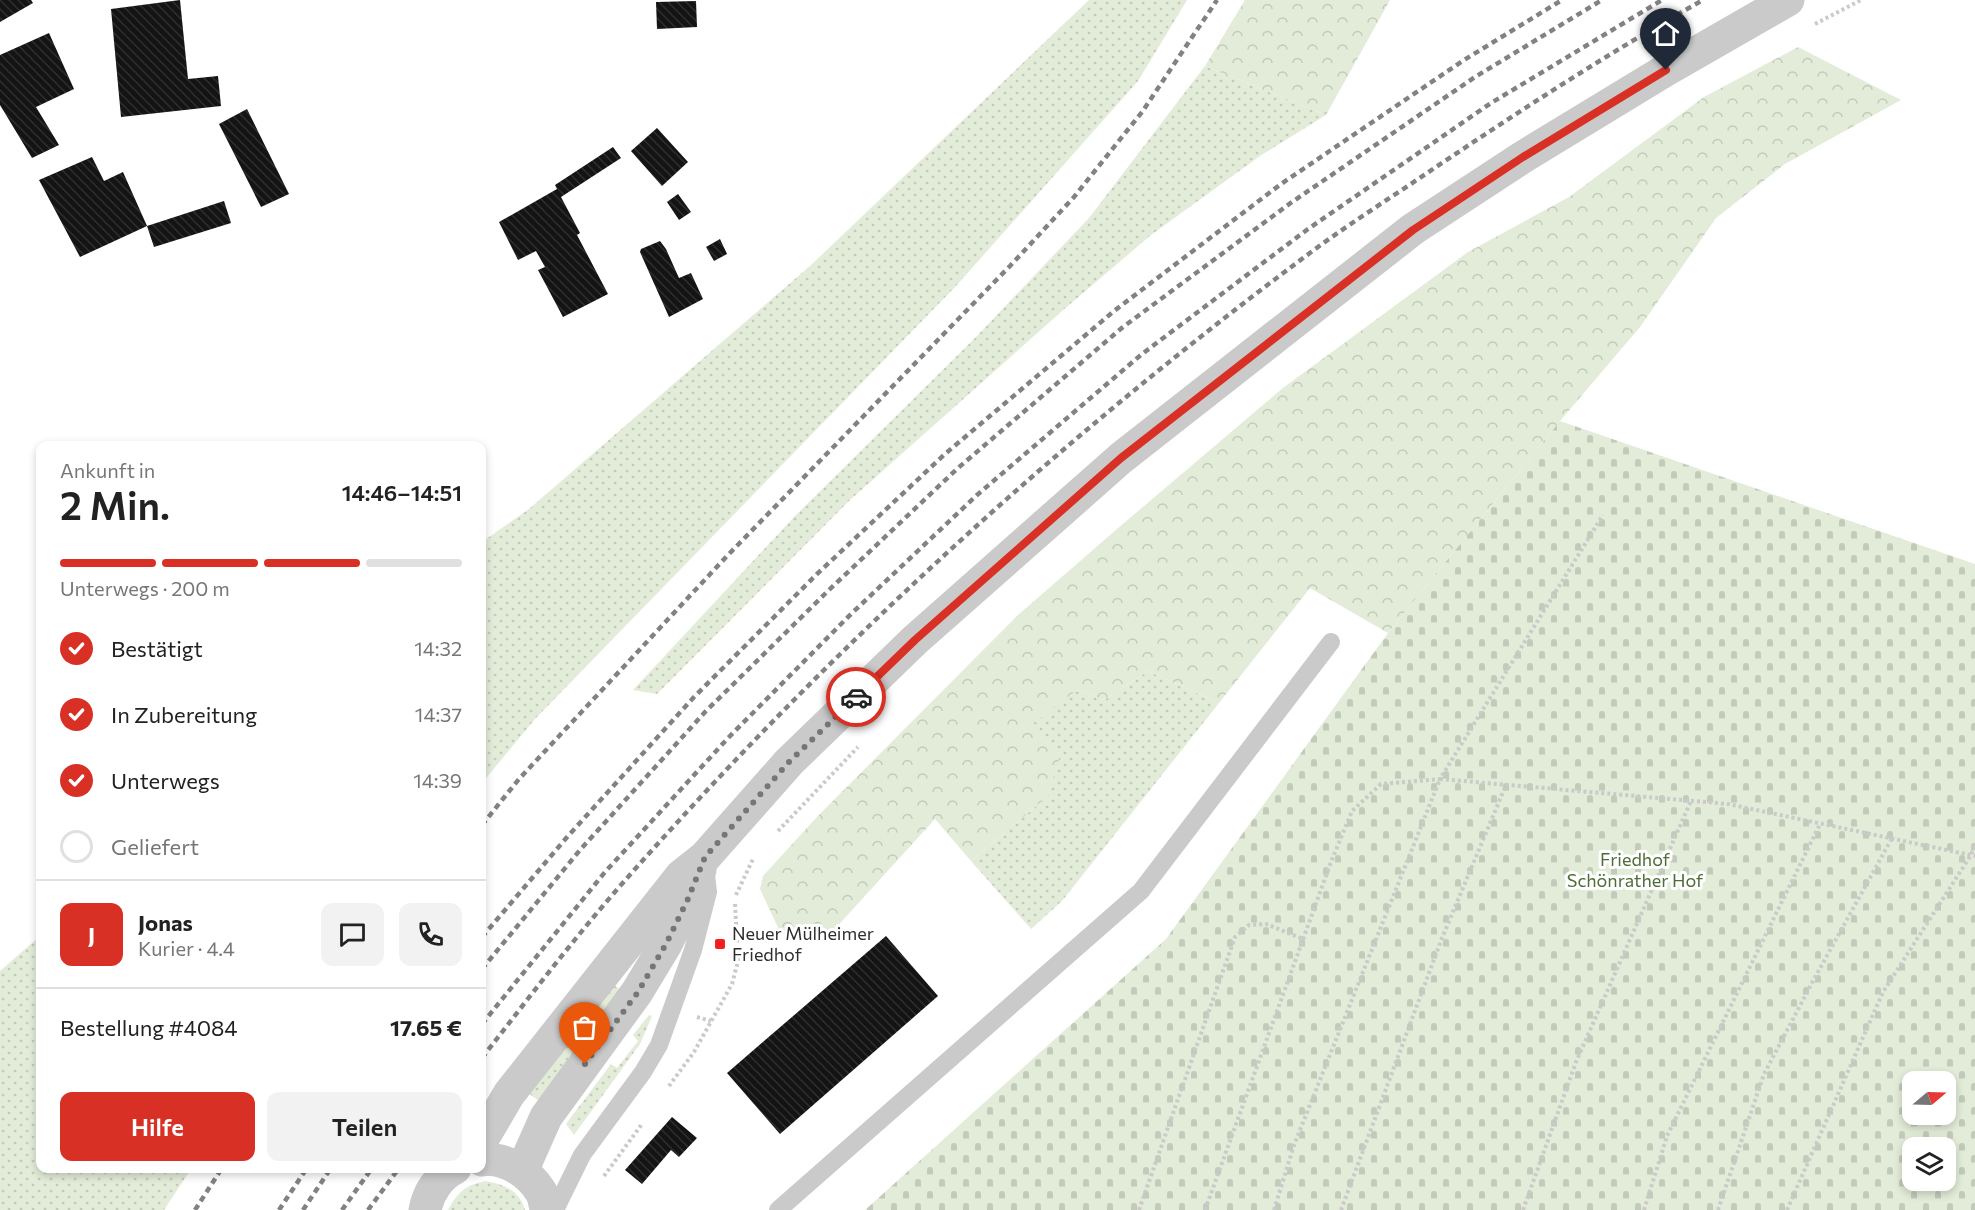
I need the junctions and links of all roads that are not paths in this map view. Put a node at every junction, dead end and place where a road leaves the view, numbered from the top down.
1 (1788, 0) edge
2 (1331, 642) dead end
3 (705, 857) junction
4 (486, 1133) edge
5 (486, 1161) edge
6 (522, 1171) junction
7 (448, 1173) edge
8 (425, 1210) edge
9 (546, 1210) edge
10 (555, 1210) edge
11 (778, 1210) edge

1 - 3 street
2 - 11 lane
3 - 4 street
3 - 6 street
3 - 10 lane
5 - 6 street
6 - 9 street
7 - 8 street

